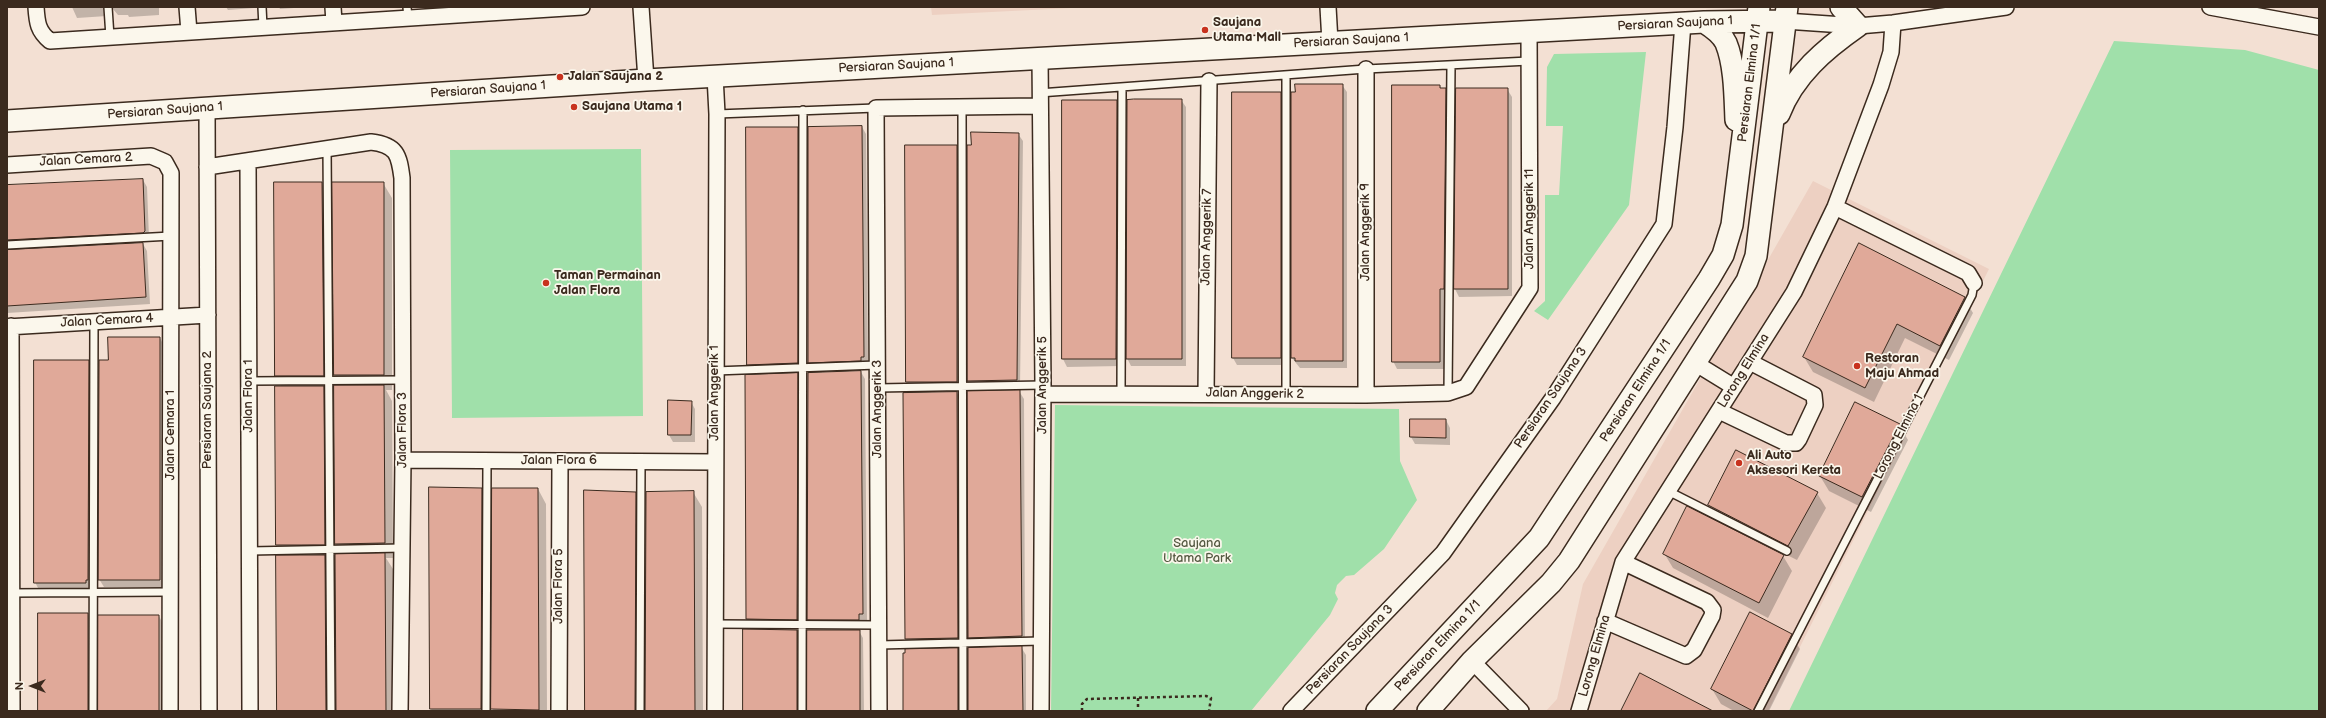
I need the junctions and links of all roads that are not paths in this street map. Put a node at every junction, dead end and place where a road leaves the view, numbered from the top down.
1 (36, 7) edge
2 (108, 7) edge
3 (187, 7) edge
4 (262, 7) edge
5 (333, 7) edge
6 (582, 7) edge
7 (640, 7) edge
8 (1328, 7) edge
9 (1722, 7) edge
10 (1841, 7) edge
11 (2006, 7) edge
12 (2210, 7) edge
13 (563, 8) edge
14 (487, 10) edge
15 (1936, 12) edge
16 (407, 13) edge
17 (1758, 14) edge
18 (1786, 14) edge
19 (1694, 22) junction
20 (334, 23) junction
21 (1893, 23) junction
22 (1858, 26) junction
23 (263, 27) junction
24 (2319, 27) edge
25 (1530, 31) junction
26 (189, 32) junction
27 (110, 37) junction
28 (1330, 42) junction
29 (1040, 58) junction
30 (1530, 61) junction
31 (1451, 66) junction
32 (1366, 69) junction
33 (715, 76) junction
34 (1286, 77) junction
35 (646, 80) junction
36 (1209, 81) junction
37 (1122, 88) junction
38 (1039, 100) junction
39 (207, 108) junction
40 (876, 108) junction
41 (962, 109) junction
42 (803, 110) junction
43 (716, 114) junction
44 (7, 121) edge
45 (1772, 132) junction
46 (327, 148) junction
47 (248, 161) junction
48 (165, 162) joint
49 (7, 165) edge
50 (207, 167) junction
51 (1740, 167) junction
52 (1835, 207) junction
53 (171, 236) junction
54 (7, 246) edge
55 (1974, 283) joint
56 (208, 315) junction
57 (171, 317) junction
58 (94, 322) junction
59 (9, 326) edge
60 (1750, 362) junction
61 (1695, 363) junction
62 (877, 365) junction
63 (803, 368) junction
64 (715, 371) junction
65 (403, 380) junction
66 (250, 381) junction
67 (330, 381) junction
68 (963, 387) junction
69 (1466, 387) joint
70 (1734, 387) junction
71 (878, 388) junction
72 (1043, 390) junction
73 (1121, 393) junction
74 (1448, 393) junction
75 (1206, 394) junction
76 (1286, 395) junction
77 (1366, 395) junction
78 (1720, 411) junction
79 (403, 460) junction
80 (487, 461) junction
81 (560, 461) junction
82 (640, 462) junction
83 (714, 462) junction
84 (1668, 491) junction
85 (402, 548) junction
86 (331, 550) junction
87 (250, 551) junction
88 (1787, 551) dead end
89 (1623, 562) junction
90 (170, 592) junction
91 (9, 593) edge
92 (93, 593) junction
93 (1605, 621) junction
94 (714, 624) junction
95 (803, 624) junction
96 (879, 625) junction
97 (1041, 641) junction
98 (963, 643) junction
99 (879, 646) junction
100 (1472, 661) junction
101 (1383, 709) edge
102 (12, 711) edge
103 (93, 711) edge
104 (170, 711) edge
105 (209, 711) edge
106 (250, 711) edge
107 (331, 711) edge
108 (400, 711) edge
109 (486, 711) edge
110 (558, 711) edge
111 (640, 711) edge
112 (714, 711) edge
113 (802, 711) edge
114 (879, 711) edge
115 (964, 711) edge
116 (1041, 711) edge
117 (1291, 711) edge
118 (1428, 711) edge
119 (1521, 711) edge
120 (1579, 711) edge
121 (1758, 711) edge

1 - 27 street
2 - 27 lane
3 - 26 street
4 - 23 lane
5 - 20 street
6 - 13 street
7 - 35 street
8 - 28 street
9 - 19 main road
10 - 22 main road
11 - 15 street
12 - 24 street
13 - 14 street
14 - 16 street
15 - 21 street
16 - 20 street
17 - 18 main road, Persiaran Saujana 1
17 - 19 main road, Persiaran Saujana 1
17 - 51 main road, Persiaran Elmina 1/1
18 - 22 street
18 - 45 main road, Persiaran Elmina 1/1
19 - 25 main road, Persiaran Saujana 1
19 - 51 main road
19 - 117 street, Persiaran Saujana 3
20 - 23 street
21 - 22 street
21 - 52 street, Lorong Elmina
22 - 45 main road
23 - 26 street
25 - 28 main road, Persiaran Saujana 1
25 - 30 street, Jalan Anggerik 11
26 - 27 street
28 - 29 main road, Persiaran Saujana 1
29 - 33 main road, Persiaran Saujana 1
29 - 38 street, Jalan Anggerik 5
30 - 31 lane
30 - 69 street, Jalan Anggerik 11
31 - 32 lane
31 - 74 lane
32 - 34 lane
32 - 77 street, Jalan Anggerik 9
33 - 35 main road, Persiaran Saujana 1
33 - 43 street, Jalan Anggerik 1
34 - 36 lane
34 - 76 lane
35 - 39 main road, Persiaran Saujana 1
36 - 37 lane
36 - 75 street, Jalan Anggerik 7
37 - 38 lane
37 - 73 lane
38 - 41 street
38 - 72 street, Jalan Anggerik 5
39 - 44 main road, Persiaran Saujana 1
39 - 50 street, Persiaran Saujana 2
40 - 41 street
40 - 42 lane
40 - 62 street, Jalan Anggerik 3
41 - 68 lane
42 - 43 lane
42 - 63 lane
43 - 64 street, Jalan Anggerik 1
45 - 61 main road, Persiaran Elmina 1/1
46 - 47 street
46 - 65 street, Jalan Flora 3
46 - 67 lane
47 - 50 street
47 - 66 street, Jalan Flora 1
48 - 49 street, Jalan Cemara 2
48 - 53 street, Jalan Cemara 1
50 - 56 street, Persiaran Saujana 2
51 - 101 main road, Persiaran Elmina 1/1
52 - 55 street, Lorong Elmina 1
52 - 60 street, Lorong Elmina
53 - 54 lane
53 - 57 street, Jalan Cemara 1
55 - 121 lane, Lorong Elmina 1
56 - 57 street, Jalan Cemara 4
56 - 105 street, Persiaran Saujana 2
57 - 58 street, Jalan Cemara 4
57 - 90 street, Jalan Cemara 1
58 - 59 street, Jalan Cemara 4
58 - 92 lane
59 - 91 street
60 - 70 street, Lorong Elmina
60 - 78 street
61 - 70 street
61 - 100 main road, Persiaran Elmina 1/1
62 - 63 lane
62 - 71 street, Jalan Anggerik 3
63 - 64 lane
63 - 95 lane
64 - 83 street, Jalan Anggerik 1
65 - 67 lane
65 - 79 street, Jalan Flora 3
66 - 67 lane
66 - 87 street, Jalan Flora 1
67 - 86 lane
68 - 71 lane
68 - 72 lane
68 - 98 lane
69 - 74 street, Jalan Anggerik 2
70 - 78 street, Lorong Elmina
71 - 96 street, Jalan Anggerik 3
72 - 73 street, Jalan Anggerik 2
72 - 97 street, Jalan Anggerik 5
73 - 75 street, Jalan Anggerik 2
74 - 77 street, Jalan Anggerik 2
75 - 76 street, Jalan Anggerik 2
76 - 77 street, Jalan Anggerik 2
78 - 84 street, Lorong Elmina
79 - 80 street, Jalan Flora 6
79 - 85 street, Jalan Flora 3
80 - 81 street, Jalan Flora 6
80 - 109 lane
81 - 82 street, Jalan Flora 6
81 - 110 street, Jalan Flora 5
82 - 83 street, Jalan Flora 6
82 - 111 lane
83 - 94 street, Jalan Anggerik 1
84 - 88 lane
84 - 89 street, Lorong Elmina
85 - 86 lane
85 - 108 street, Jalan Flora 3
86 - 87 lane
86 - 107 lane
87 - 106 street, Jalan Flora 1
89 - 93 street, Lorong Elmina
89 - 93 street
90 - 92 lane
90 - 104 street, Jalan Cemara 1
91 - 92 lane
91 - 102 street
92 - 103 lane
93 - 120 street, Lorong Elmina
94 - 95 lane
94 - 112 street, Jalan Anggerik 1
95 - 96 lane
95 - 113 lane
96 - 99 street, Jalan Anggerik 3
97 - 98 lane
97 - 116 street, Jalan Anggerik 5
98 - 99 lane
98 - 115 lane
99 - 114 street, Jalan Anggerik 3
100 - 118 main road, Persiaran Elmina 1/1
100 - 119 street

